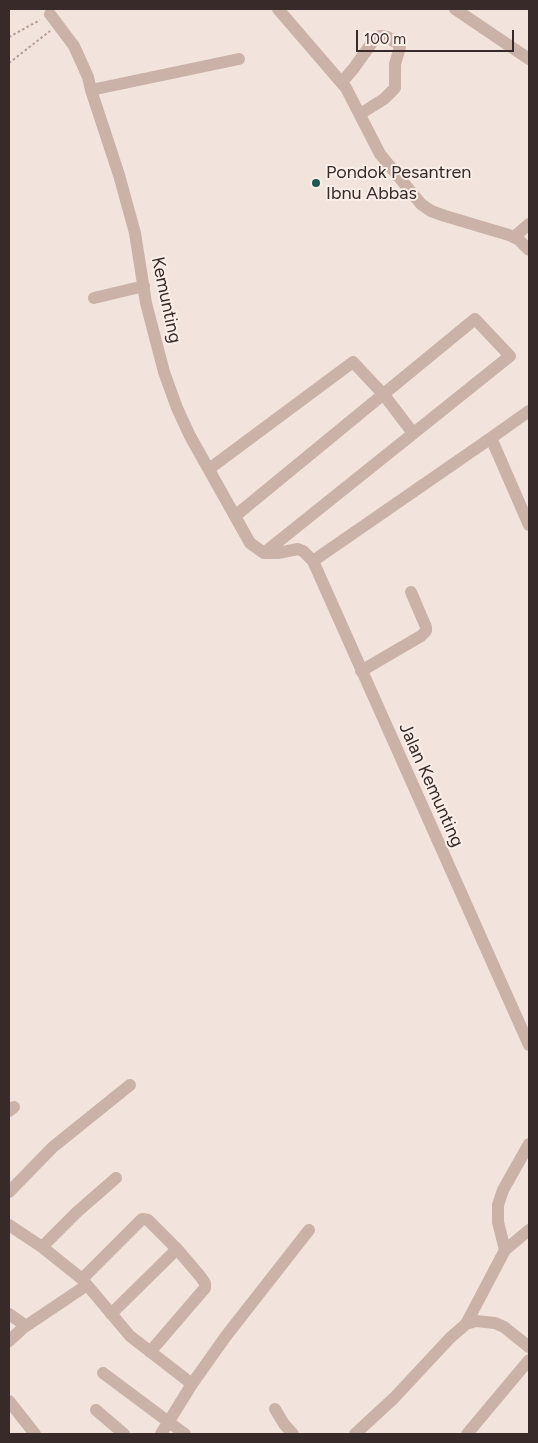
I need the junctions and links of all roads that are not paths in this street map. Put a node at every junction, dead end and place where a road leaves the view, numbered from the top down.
1 (278, 9) edge
2 (455, 9) edge
3 (50, 14) road end
4 (239, 59) dead end
5 (529, 59) edge
6 (342, 82) junction
7 (91, 90) junction
8 (360, 114) junction
9 (529, 224) edge
10 (514, 237) junction
11 (529, 250) edge
12 (144, 286) junction
13 (94, 298) dead end
14 (384, 395) junction
15 (529, 411) edge
16 (413, 433) junction
17 (491, 438) junction
18 (209, 469) junction
19 (235, 516) junction
20 (529, 524) edge
21 (264, 553) junction
22 (312, 561) junction
23 (411, 592) dead end
24 (361, 670) junction
25 (529, 1045) edge
26 (130, 1085) dead end
27 (529, 1144) edge
28 (116, 1178) dead end
29 (9, 1192) edge
30 (9, 1225) edge
31 (309, 1230) dead end
32 (529, 1230) edge
33 (42, 1247) junction
34 (177, 1249) junction
35 (506, 1250) junction
36 (84, 1282) junction
37 (9, 1314) edge
38 (111, 1314) junction
39 (466, 1324) junction
40 (26, 1326) junction
41 (9, 1341) edge
42 (529, 1347) edge
43 (150, 1352) junction
44 (529, 1360) edge
45 (103, 1372) dead end
46 (192, 1384) junction
47 (9, 1401) edge
48 (275, 1409) dead end
49 (96, 1410) dead end
50 (172, 1424) junction
51 (35, 1434) edge
52 (124, 1434) edge
53 (161, 1434) edge
54 (185, 1434) edge
55 (293, 1434) edge
56 (355, 1434) edge
57 (467, 1434) edge

1 - 6 street
2 - 5 street
3 - 7 street, Kemunting
4 - 7 street
6 - 8 street
6 - 8 street
7 - 12 street, Kemunting
8 - 10 street
9 - 10 street
10 - 11 street
12 - 13 street
12 - 18 street, Kemunting
14 - 16 street
14 - 16 street
14 - 18 street
14 - 19 street
15 - 17 street
16 - 21 street
17 - 20 street
17 - 22 street
18 - 19 street, Kemunting
19 - 21 street, Kemunting
21 - 22 street
22 - 24 street, Jalan Kemunting
23 - 24 street
24 - 25 street, Jalan Kemunting
26 - 29 street
27 - 35 street
28 - 33 street
30 - 33 street
31 - 46 street
32 - 35 street
33 - 36 street
34 - 36 street
34 - 38 street
34 - 43 street
35 - 39 street
36 - 38 street
36 - 40 street
37 - 40 street
38 - 43 street
39 - 42 street
39 - 56 street
40 - 41 street
43 - 46 street
44 - 57 street
45 - 50 street
46 - 50 street
47 - 51 street
48 - 55 street
49 - 52 street
50 - 53 street
50 - 54 street

